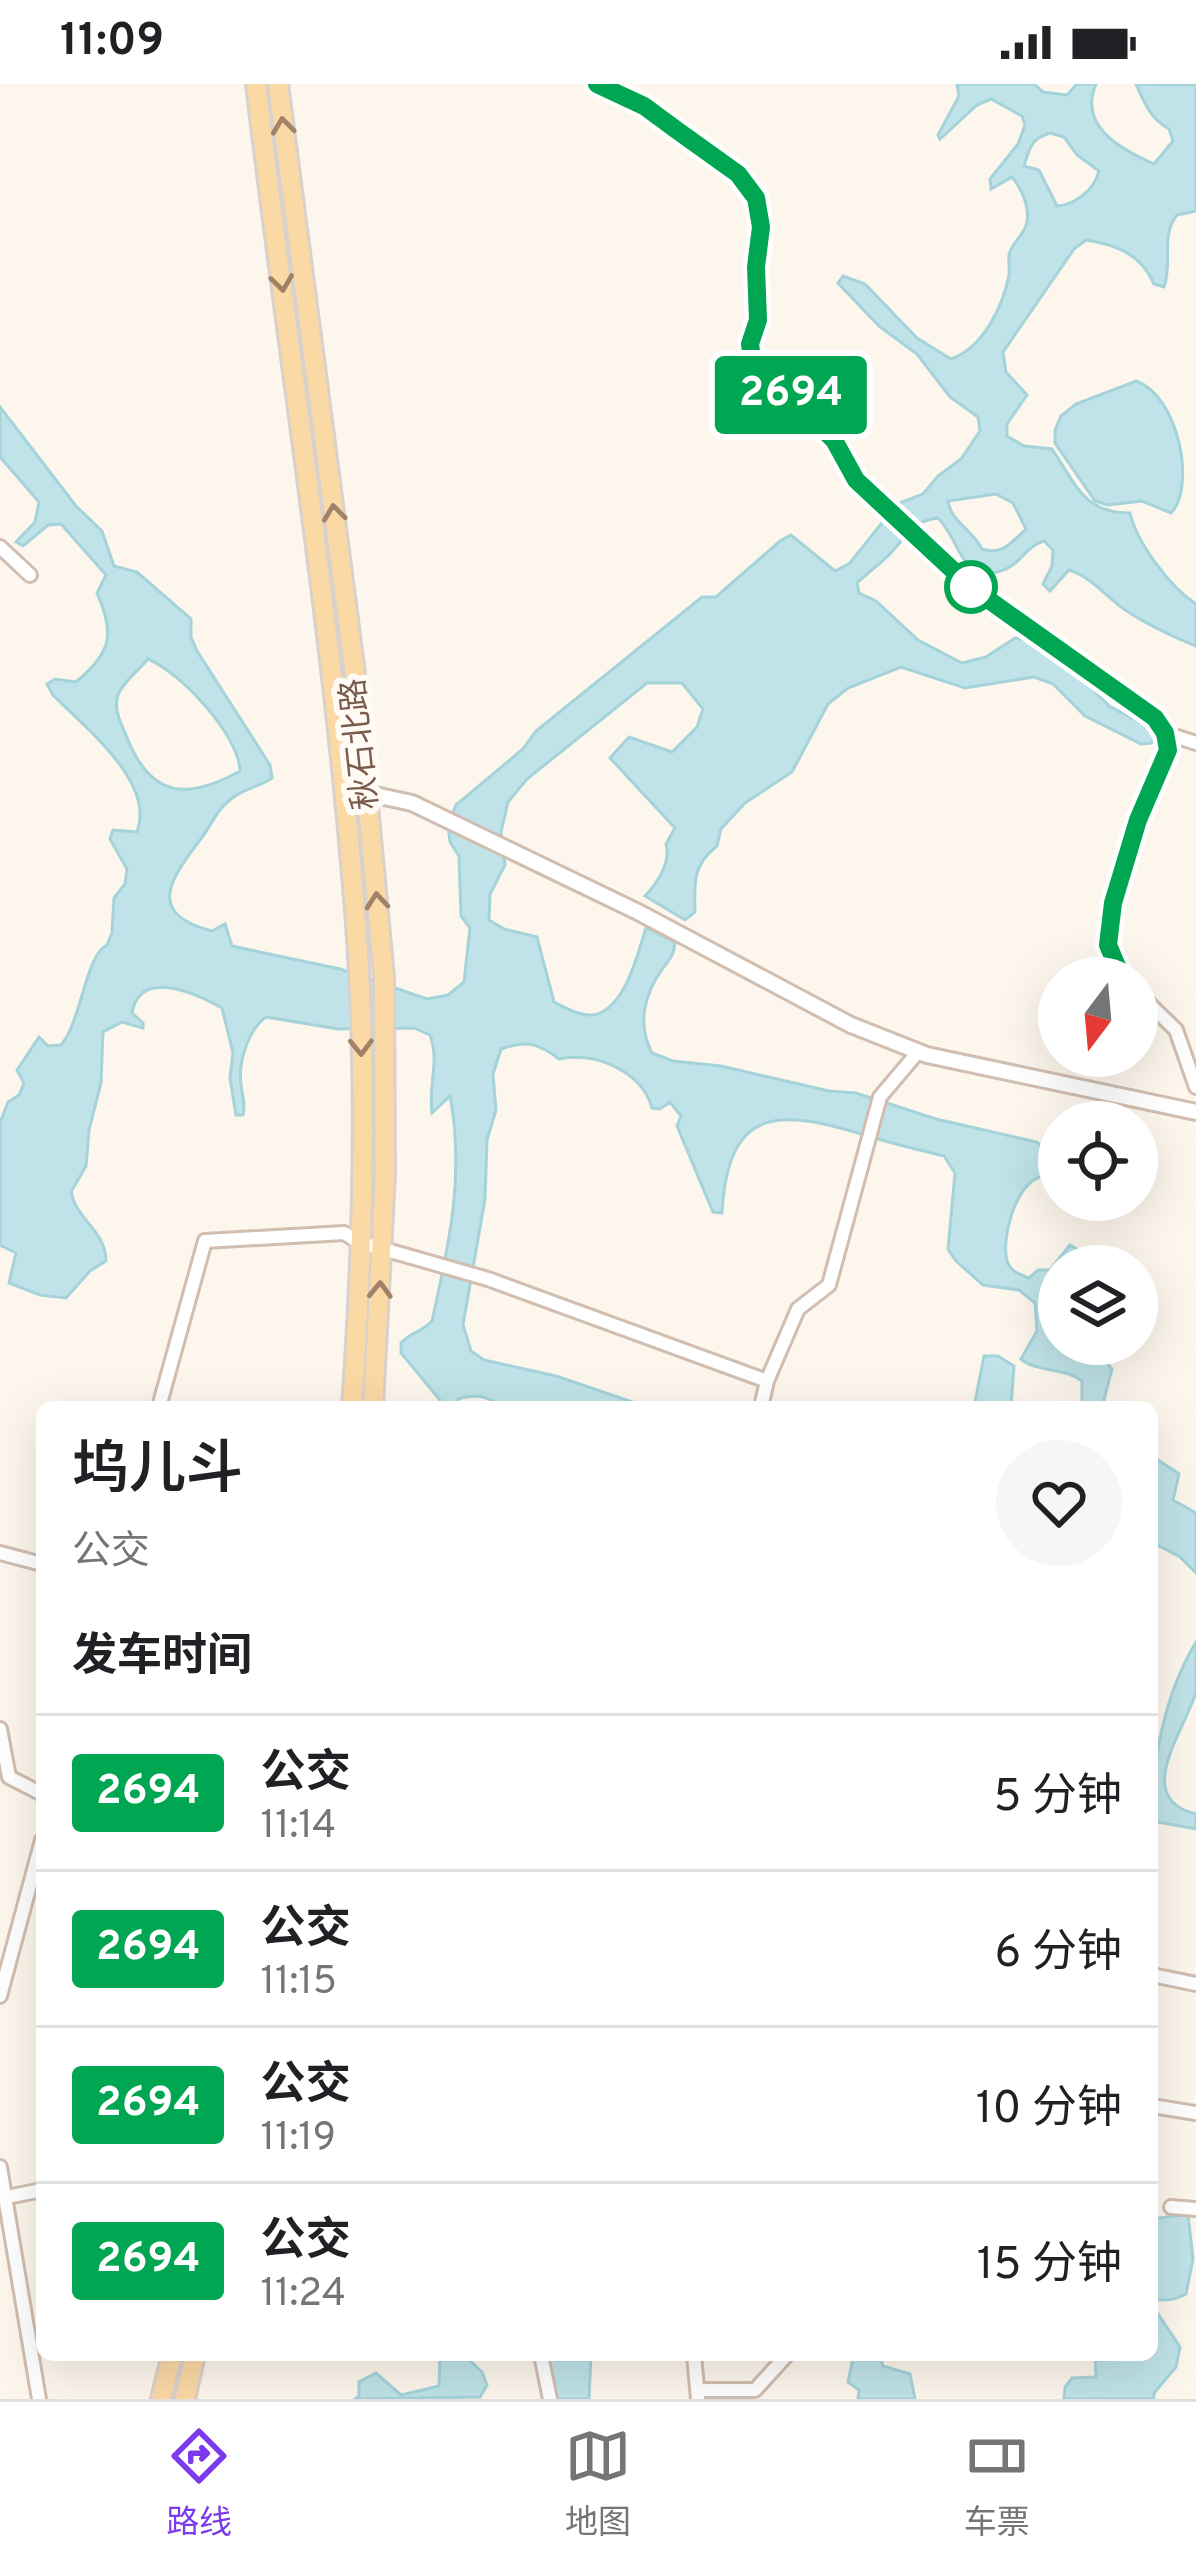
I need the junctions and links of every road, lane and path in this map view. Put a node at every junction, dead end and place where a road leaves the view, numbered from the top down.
1 (256, 84) edge
2 (278, 84) edge
3 (597, 84) edge
4 (0, 547) edge
5 (30, 575) dead end
6 (1165, 733) junction
7 (1196, 743) edge
8 (344, 788) junction
9 (367, 795) junction
10 (1113, 957) edge
11 (1158, 1012) edge
12 (918, 1052) junction
13 (1196, 1088) edge
14 (1196, 1112) edge
15 (359, 1242) junction
16 (382, 1246) junction
17 (767, 1381) junction
18 (161, 1401) edge
19 (352, 1401) edge
20 (373, 1401) edge
21 (762, 1401) edge
22 (0, 1553) edge
23 (36, 1562) edge
24 (0, 1729) edge
25 (36, 1791) edge
26 (36, 1862) edge
27 (1158, 1976) edge
28 (1196, 1984) edge
29 (0, 1996) edge
30 (1158, 2107) edge
31 (1196, 2113) edge
32 (0, 2167) edge
33 (36, 2191) edge
34 (3, 2198) edge
35 (1171, 2207) dead end
36 (1196, 2209) edge
37 (20, 2286) junction
38 (0, 2288) edge
39 (170, 2361) edge
40 (194, 2361) edge
41 (542, 2361) edge
42 (695, 2361) edge
43 (782, 2361) edge
44 (698, 2395) edge
45 (39, 2399) edge
46 (161, 2399) edge
47 (185, 2399) edge
48 (550, 2399) edge

1 -> 8 main road, 秋石北路
9 -> 2 main road, 秋石北路
3 - 6 street
4 - 5 street
6 - 7 street
6 - 10 street
8 - 9 street
8 -> 15 main road, 秋石北路
9 - 12 street
16 -> 9 main road, 秋石北路
11 - 13 street
12 - 14 street
12 - 17 street
15 - 16 street
15 - 18 street
15 - 19 main road, 秋石北路
16 - 17 street
20 -> 16 main road, 秋石北路
17 - 21 street
22 - 23 street
24 - 25 street
26 - 29 street
27 - 28 street
30 - 31 street
32 - 34 street
33 - 34 street
34 - 37 street
35 - 36 street
37 - 38 street
37 - 45 street
39 - 46 main road
40 - 47 main road
41 - 48 street
42 - 44 street
43 - 44 street

